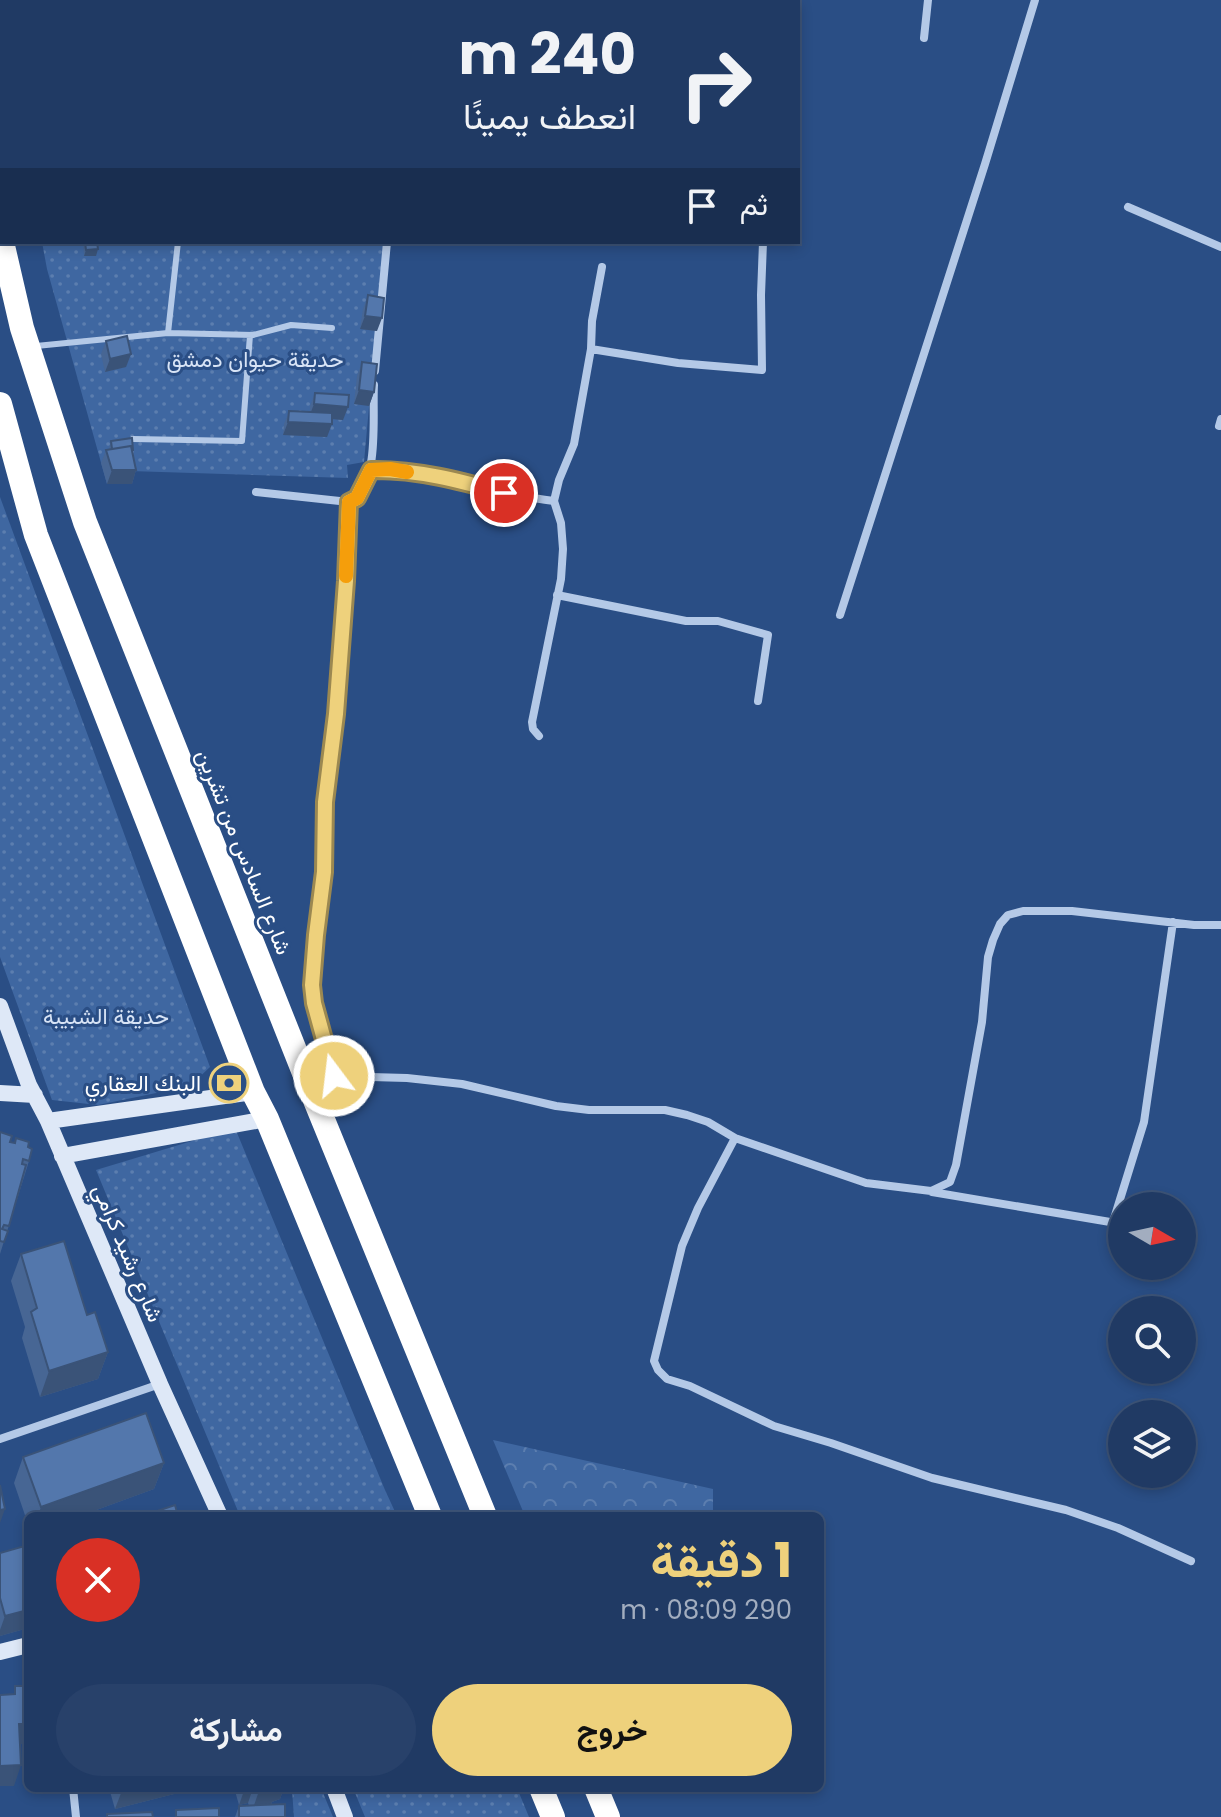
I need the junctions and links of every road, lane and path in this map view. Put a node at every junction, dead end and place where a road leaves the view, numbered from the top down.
1 (928, 0) edge
2 (1035, 0) edge
3 (924, 38) dead end
4 (1128, 207) dead end
5 (3, 244) edge
6 (178, 244) edge
7 (387, 244) edge
8 (763, 244) edge
9 (1221, 247) edge
10 (602, 267) dead end
11 (332, 328) dead end
12 (168, 333) junction
13 (250, 335) junction
14 (28, 346) junction
15 (591, 349) junction
16 (0, 404) edge
17 (133, 439) edge
18 (371, 470) junction
19 (256, 492) dead end
20 (554, 501) junction
21 (349, 502) junction
22 (557, 595) junction
23 (840, 615) dead end
24 (758, 701) dead end
25 (539, 736) dead end
26 (1173, 922) junction
27 (1221, 925) edge
28 (0, 1006) edge
29 (334, 1076) junction
30 (0, 1082) edge
31 (308, 1083) junction
32 (32, 1090) junction
33 (253, 1092) junction
34 (0, 1093) edge
35 (267, 1119) junction
36 (48, 1121) junction
37 (735, 1138) junction
38 (62, 1156) junction
39 (931, 1191) junction
40 (1126, 1192) edge
41 (1108, 1221) edge
42 (160, 1384) junction
43 (0, 1439) edge
44 (218, 1512) edge
45 (428, 1512) edge
46 (483, 1512) edge
47 (1191, 1561) dead end
48 (24, 1646) edge
49 (0, 1652) edge
50 (73, 1792) edge
51 (336, 1792) edge
52 (543, 1792) edge
53 (598, 1792) edge
54 (76, 1817) edge
55 (345, 1817) edge
56 (553, 1817) edge
57 (608, 1817) edge

1 - 3 street
2 - 23 street
4 - 9 street
5 - 14 highway, شارع السادس من تشرين
6 - 12 lane
7 - 18 street
8 - 15 street
10 - 15 street
11 - 13 lane
12 - 13 lane
12 - 14 lane
13 - 17 lane
14 - 31 highway, شارع السادس من تشرين
15 - 20 street
16 - 33 highway
18 - 20 street
18 - 21 street
19 - 21 street
20 - 22 street
21 - 29 street
22 - 24 street
22 - 25 street
26 - 27 street
26 - 39 street
26 - 40 street
28 - 32 main road, شارع رشيد كرامي
29 - 31 street
29 - 37 street
30 - 32 main road
31 - 46 highway, شارع السادس من تشرين
32 - 34 main road
32 - 36 main road, شارع رشيد كرامي
33 - 35 highway
33 - 36 main road
35 - 38 main road
35 - 45 highway
36 - 38 main road, شارع رشيد كرامي
37 - 39 street
37 - 47 street
38 - 42 main road, شارع رشيد كرامي
39 - 41 street
42 - 43 street
42 - 44 main road, شارع رشيد كرامي
48 - 49 main road
50 - 54 street
51 - 55 main road
52 - 56 highway
53 - 57 highway

